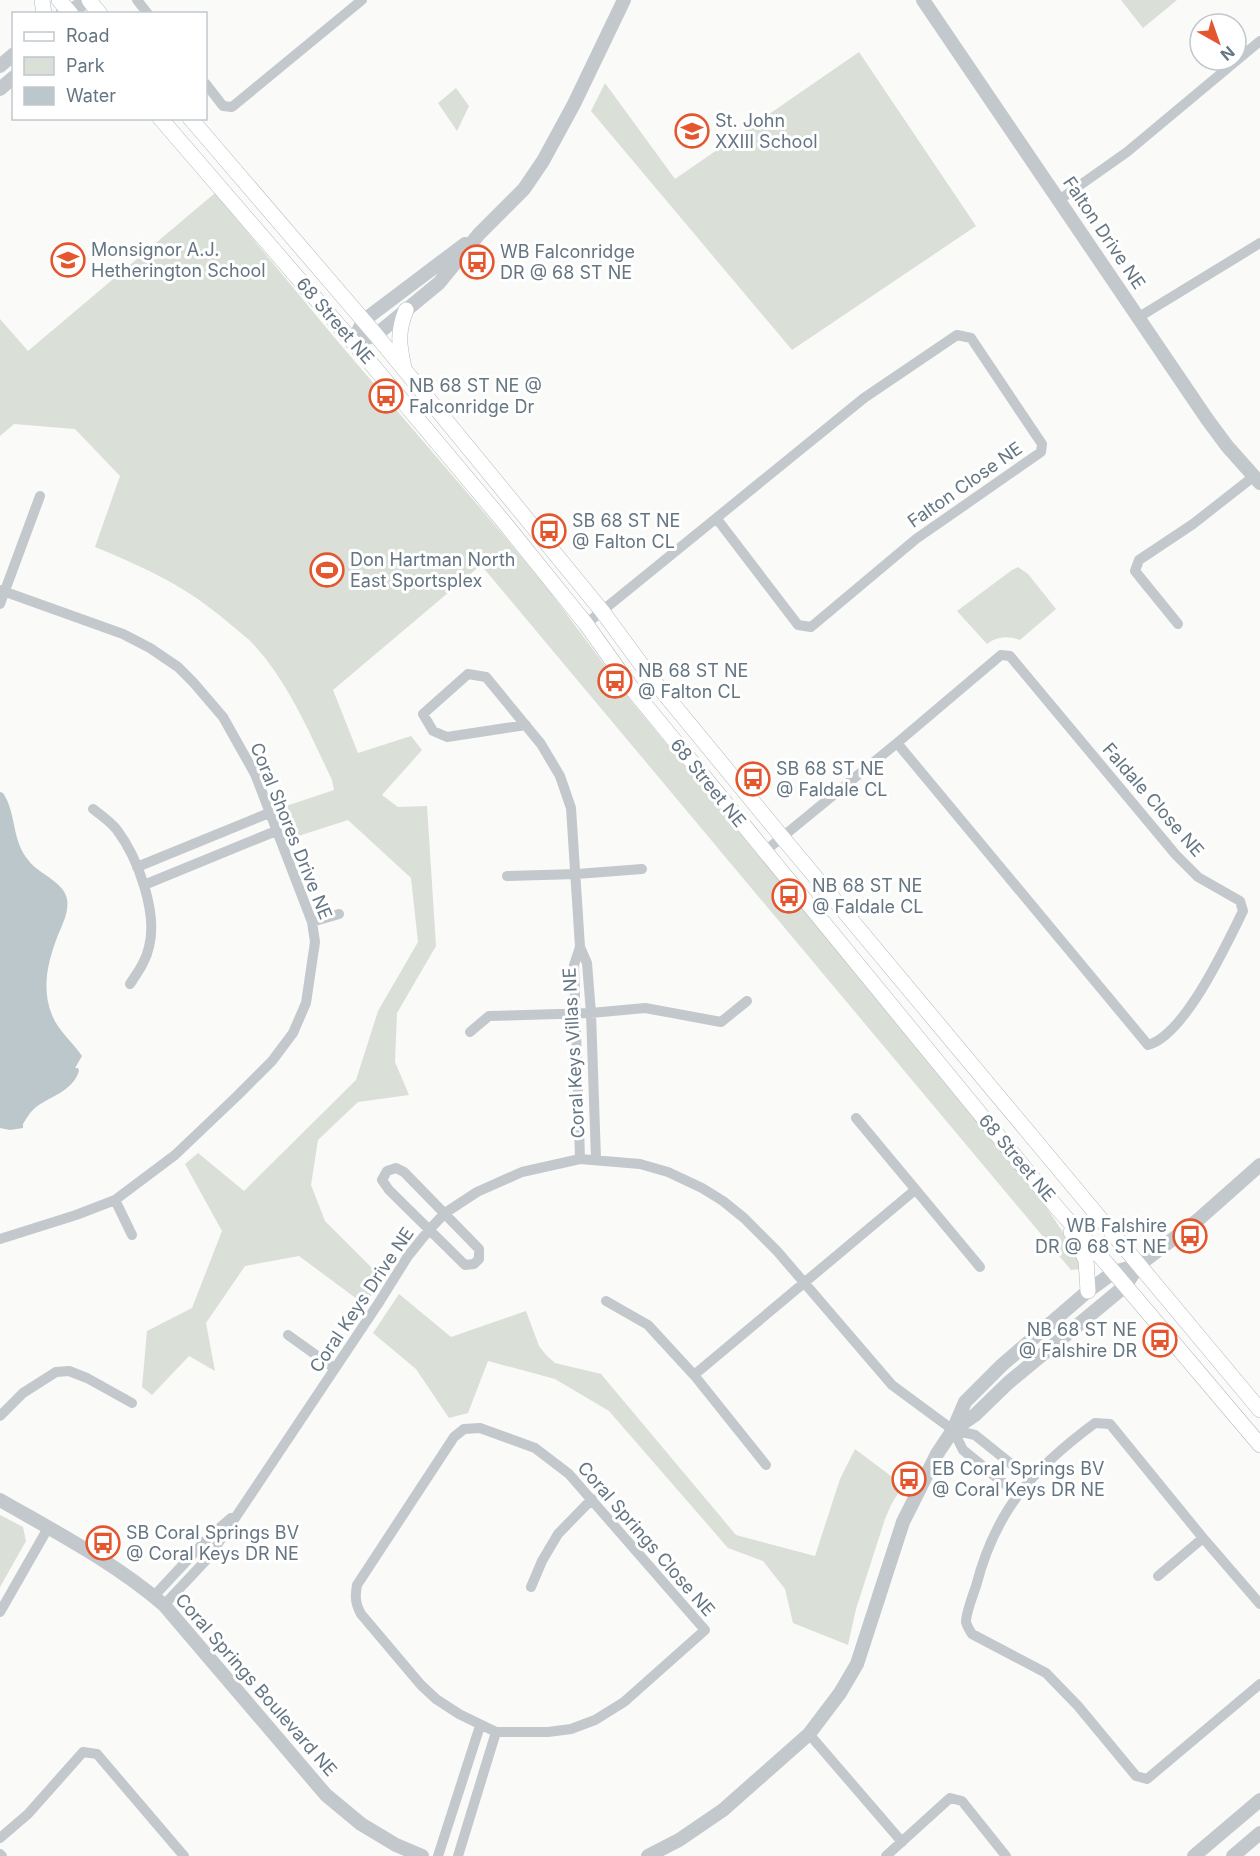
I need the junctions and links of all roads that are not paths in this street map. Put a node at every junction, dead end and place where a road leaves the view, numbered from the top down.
1 (89, 0) edge
2 (136, 0) edge
3 (362, 0) edge
4 (624, 0) edge
5 (923, 0) edge
6 (68, 10) edge
7 (98, 12) edge
8 (146, 12) edge
9 (1260, 41) edge
10 (12, 56) edge
11 (0, 66) edge
12 (12, 79) edge
13 (207, 85) edge
14 (0, 89) edge
15 (162, 120) edge
16 (192, 120) edge
17 (1059, 200) junction
18 (479, 234) junction
19 (1260, 243) edge
20 (406, 310) junction
21 (1139, 317) junction
22 (363, 321) junction
23 (376, 335) junction
24 (353, 342) junction
25 (405, 371) junction
26 (1257, 480) edge
27 (40, 496) dead end
28 (717, 519) junction
29 (3, 591) edge
30 (0, 604) edge
31 (602, 611) junction
32 (586, 624) junction
33 (1178, 624) dead end
34 (526, 725) junction
35 (897, 743) junction
36 (93, 808) dead end
37 (269, 813) junction
38 (276, 831) junction
39 (782, 837) junction
40 (764, 852) junction
41 (136, 867) junction
42 (642, 869) dead end
43 (577, 874) junction
44 (507, 876) dead end
45 (144, 885) junction
46 (339, 914) dead end
47 (312, 922) junction
48 (580, 947) junction
49 (130, 984) dead end
50 (747, 1000) dead end
51 (583, 1013) junction
52 (470, 1032) dead end
53 (856, 1118) dead end
54 (580, 1159) junction
55 (596, 1159) junction
56 (1260, 1165) edge
57 (915, 1190) junction
58 (115, 1200) junction
59 (1058, 1209) junction
60 (445, 1213) junction
61 (429, 1230) junction
62 (132, 1235) dead end
63 (0, 1239) edge
64 (1139, 1265) junction
65 (980, 1267) dead end
66 (1114, 1272) junction
67 (803, 1282) junction
68 (1125, 1286) junction
69 (1088, 1291) junction
70 (606, 1301) dead end
71 (288, 1335) dead end
72 (334, 1368) junction
73 (694, 1375) junction
74 (132, 1403) dead end
75 (1260, 1410) edge
76 (0, 1416) edge
77 (953, 1430) junction
78 (1260, 1445) edge
79 (766, 1465) dead end
80 (1030, 1479) junction
81 (1017, 1494) junction
82 (592, 1499) junction
83 (0, 1500) edge
84 (48, 1528) junction
85 (1203, 1538) junction
86 (1158, 1575) dead end
87 (531, 1587) dead end
88 (159, 1600) junction
89 (1260, 1604) edge
90 (0, 1612) edge
91 (1260, 1684) edge
92 (480, 1726) junction
93 (496, 1732) junction
94 (809, 1734) junction
95 (1260, 1800) edge
96 (1260, 1833) edge
97 (0, 1838) edge
98 (902, 1842) junction
99 (184, 1856) edge
100 (422, 1856) edge
101 (438, 1856) edge
102 (458, 1856) edge
103 (648, 1856) edge
104 (886, 1856) edge
105 (1006, 1856) edge
106 (1194, 1856) edge
107 (1233, 1856) edge

1 - 6 street
1 - 7 main road
2 - 8 street
3 - 13 street
4 - 18 street
5 - 17 street, Falton Drive NE
9 - 17 street
10 - 11 street
12 - 14 street
15 - 24 main road, 68 Street NE
16 - 22 main road, 68 Street NE
17 - 21 street, Falton Drive NE
18 - 20 street
18 - 22 street
19 - 21 street
20 - 23 street
20 - 25 main road
21 - 26 street, Falton Drive NE
22 - 23 main road, 68 Street NE
22 - 24 street
23 - 24 street
23 - 25 main road, 68 Street NE
24 - 32 main road, 68 Street NE
25 - 31 main road, 68 Street NE
26 - 33 street
27 - 29 street
28 - 28 street, Falton Close NE
28 - 31 street, Falton Close NE
29 - 30 street
29 - 37 street, Coral Shores Drive NE
31 - 32 street, Falton Close NE
31 - 39 main road, 68 Street NE
32 - 40 main road, 68 Street NE
34 - 34 street, Coral Keys Villas NE
34 - 43 street, Coral Keys Villas NE
35 - 35 street, Faldale Close NE
35 - 39 street, Faldale Close NE
36 - 41 street
37 - 38 street, Coral Shores Drive NE
37 - 41 street
38 - 45 street
38 - 47 street, Coral Shores Drive NE
39 - 40 street, Faldale Close NE
39 - 64 main road, 68 Street NE
40 - 59 main road, 68 Street NE
41 - 45 street
42 - 43 street
43 - 44 street
43 - 48 street, Coral Keys Villas NE
45 - 49 street
46 - 47 street
47 - 58 street, Coral Shores Drive NE
48 - 51 street, Coral Keys Villas NE
48 - 51 street, Coral Keys Villas NE
50 - 51 street
51 - 52 street
51 - 54 street, Coral Keys Villas NE
51 - 55 street, Coral Keys Villas NE
53 - 57 street
54 - 55 street, Coral Keys Drive NE
54 - 60 street, Coral Keys Drive NE
55 - 67 street, Coral Keys Drive NE
56 - 64 street
57 - 65 street
57 - 67 street
58 - 62 street
58 - 63 street, Coral Shores Drive NE
59 - 66 main road, 68 Street NE
59 - 69 main road
60 - 61 street, Coral Keys Drive NE
60 - 61 street
60 - 61 street
61 - 72 street, Coral Keys Drive NE
64 - 66 street
64 - 68 street
64 - 75 main road, 68 Street NE
66 - 68 main road, 68 Street NE
66 - 69 street
67 - 73 street
67 - 77 street, Coral Keys Drive NE
68 - 77 street
68 - 78 main road, 68 Street NE
69 - 77 street
70 - 73 street
71 - 72 street
72 - 88 street, Coral Keys Drive NE
73 - 79 street
74 - 76 street
77 - 80 street
77 - 81 street
77 - 94 street
80 - 81 street
80 - 85 street
81 - 91 street
82 - 87 street
82 - 92 street, Coral Springs Close NE
82 - 93 street, Coral Springs Close NE
83 - 84 street, Coral Springs Boulevard NE
84 - 88 street, Coral Springs Boulevard NE
84 - 90 street
85 - 86 street
85 - 89 street
88 - 100 street, Coral Springs Boulevard NE
92 - 93 street, Coral Springs Close NE
92 - 101 street
93 - 102 street
94 - 98 street
94 - 103 street
95 - 106 street
96 - 107 street
97 - 99 street
98 - 104 street
98 - 105 street

